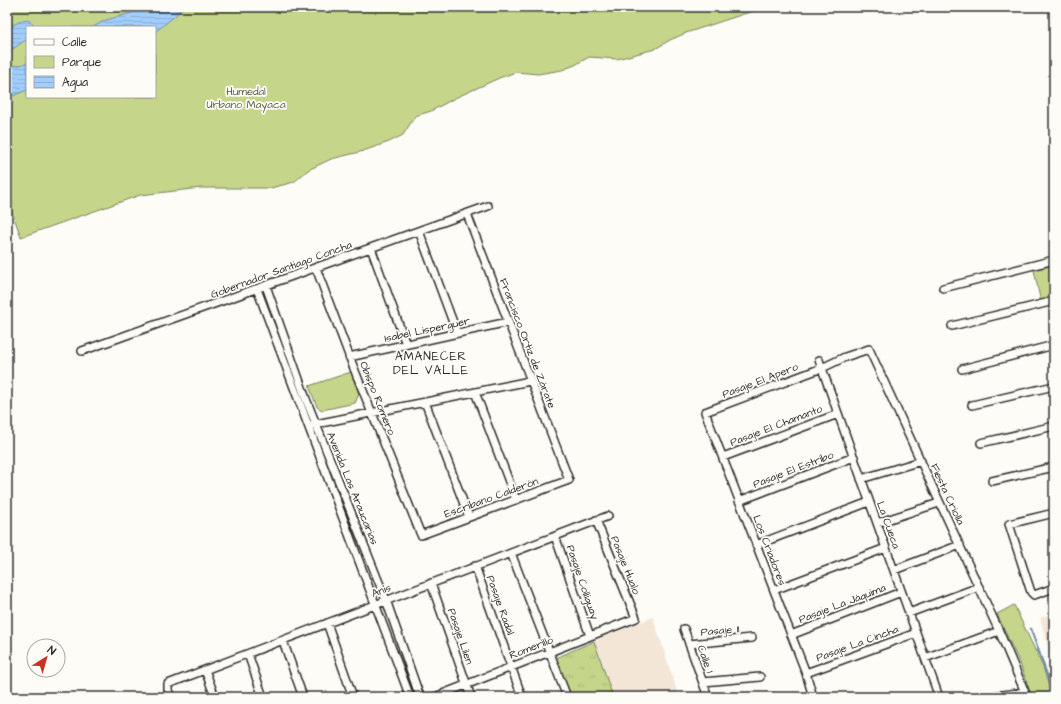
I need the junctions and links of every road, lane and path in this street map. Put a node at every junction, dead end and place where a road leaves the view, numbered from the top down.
1 (488, 206) dead end
2 (467, 214) junction
3 (419, 231) junction
4 (372, 248) junction
5 (1054, 260) edge
6 (316, 268) junction
7 (266, 286) junction
8 (943, 288) dead end
9 (257, 289) junction
10 (1054, 301) edge
11 (508, 322) junction
12 (952, 326) dead end
13 (457, 333) junction
14 (406, 344) junction
15 (1054, 345) edge
16 (82, 352) dead end
17 (349, 357) junction
18 (819, 360) dead end
19 (822, 368) junction
20 (962, 369) dead end
21 (530, 381) junction
22 (1054, 388) edge
23 (475, 392) junction
24 (425, 402) junction
25 (972, 405) dead end
26 (371, 412) junction
27 (705, 412) joint
28 (838, 414) junction
29 (312, 425) junction
30 (1054, 426) edge
31 (981, 443) dead end
32 (854, 457) junction
33 (723, 458) junction
34 (921, 461) junction
35 (1054, 467) edge
36 (861, 479) junction
37 (569, 480) joint
38 (992, 481) dead end
39 (516, 500) junction
40 (739, 501) junction
41 (869, 502) junction
42 (939, 503) junction
43 (1054, 513) edge
44 (608, 516) dead end
45 (468, 518) junction
46 (596, 520) junction
47 (877, 523) junction
48 (421, 535) joint
49 (555, 536) junction
50 (756, 545) junction
51 (960, 545) junction
52 (886, 548) junction
53 (512, 553) junction
54 (475, 566) junction
55 (894, 570) junction
56 (431, 583) junction
57 (979, 588) junction
58 (1054, 588) edge
59 (774, 590) junction
60 (901, 592) junction
61 (386, 600) junction
62 (375, 604) junction
63 (909, 613) junction
64 (636, 618) joint
65 (327, 623) junction
66 (684, 629) dead end
67 (999, 631) junction
68 (916, 633) junction
69 (791, 635) junction
70 (590, 636) junction
71 (752, 638) dead end
72 (283, 641) junction
73 (689, 644) junction
74 (549, 652) junction
75 (248, 654) junction
76 (925, 658) junction
77 (511, 667) junction
78 (205, 670) junction
79 (806, 673) junction
80 (760, 677) dead end
81 (703, 682) junction
82 (467, 685) junction
83 (1026, 695) edge
84 (170, 697) edge
85 (215, 697) edge
86 (263, 697) edge
87 (304, 697) edge
88 (353, 697) edge
89 (410, 697) edge
90 (420, 697) edge
91 (435, 697) edge
92 (472, 697) edge
93 (522, 697) edge
94 (567, 697) edge
95 (708, 697) edge
96 (814, 697) edge
97 (939, 697) edge
98 (986, 697) edge

1 - 2 street, Gobernador Santiago Concha
2 - 3 street, Gobernador Santiago Concha
2 - 11 street, Francisco Ortiz de Zárate
3 - 4 street, Gobernador Santiago Concha
3 - 13 street
4 - 6 street, Gobernador Santiago Concha
4 - 14 street
5 - 8 street
6 - 7 street, Gobernador Santiago Concha
6 - 17 street, Obispo Romero
7 - 9 street, Gobernador Santiago Concha
7 - 29 street, Avenida Las Araucarias
9 - 16 street, Gobernador Santiago Concha
9 - 29 street, Avenida Las Araucarias
10 - 12 street
11 - 13 street, Isabel Lisperguer
11 - 21 street, Francisco Ortiz de Zárate
13 - 14 street, Isabel Lisperguer
14 - 17 street, Isabel Lisperguer
15 - 20 street
17 - 26 street, Obispo Romero
18 - 19 street, La Cueca
19 - 27 street, Pasaje El Apero
19 - 28 street, La Cueca
19 - 34 street, Fiesta Criolla
21 - 23 street
21 - 37 street, Francisco Ortiz de Zárate
22 - 25 street
23 - 24 street
23 - 39 street
24 - 26 street
24 - 45 street
26 - 29 street
26 - 48 street, Obispo Romero
27 - 33 street, Los Criadores
28 - 32 street, La Cueca
28 - 33 street, Pasaje El Chamanto
29 - 61 street, Avenida Las Araucarias
29 - 62 street, Avenida Las Araucarias
30 - 31 street
32 - 36 street, La Cueca
32 - 40 street, Pasaje El Estribo
33 - 40 street, Los Criadores
34 - 36 street
34 - 42 street, Fiesta Criolla
35 - 38 street
36 - 41 street, La Cueca
37 - 39 street, Escribano Calderón
39 - 45 street, Escribano Calderón
40 - 50 street, Los Criadores
41 - 47 street, La Cueca
41 - 50 street
42 - 47 street
42 - 51 street, Fiesta Criolla
43 - 58 street
44 - 46 street, Anis
45 - 48 street, Escribano Calderón
46 - 49 street, Anis
46 - 64 street, Pasaje Hualo
47 - 52 street, La Cueca
49 - 53 street, Anis
49 - 70 street, Pasaje Colliguay
50 - 59 street, Los Criadores
51 - 55 street
51 - 57 street, Fiesta Criolla
52 - 55 street, La Cueca
52 - 59 street
53 - 54 street, Anis
53 - 74 street
54 - 56 street, Anis
54 - 77 street, Pasaje Radal
55 - 60 street, La Cueca
56 - 61 street, Anis
56 - 82 street, Pasaje Lilen
57 - 63 street
57 - 67 street, Fiesta Criolla
59 - 69 street, Los Criadores
60 - 63 street, La Cueca
60 - 69 street, Pasaje La Jáquima
61 - 62 street, Anis
61 - 90 street, Avenida Las Araucarias
62 - 65 street, Anis
62 - 89 street, Avenida Las Araucarias
63 - 68 street, La Cueca
64 - 70 street, Romerillo
65 - 72 street, Anis
65 - 88 street
66 - 73 street, Calle 1
67 - 76 street
67 - 83 street, Fiesta Criolla
68 - 76 street, La Cueca
68 - 79 street, Pasaje La Cincha
69 - 79 street, Los Criadores
70 - 74 street, Romerillo
71 - 73 street, Pasaje 11
72 - 75 street, Anis
72 - 87 street
73 - 81 street, Calle 1
74 - 77 street, Romerillo
74 - 94 street
75 - 78 street, Anis
75 - 86 street
76 - 97 street, La Cueca
77 - 82 street, Romerillo
77 - 93 street, Pasaje Radal
78 - 84 street, Anis
78 - 85 street
79 - 96 street, Los Criadores
80 - 81 street
81 - 95 street, Calle 1
82 - 91 street, Romerillo
82 - 92 street, Pasaje Lilen
83 - 98 street

